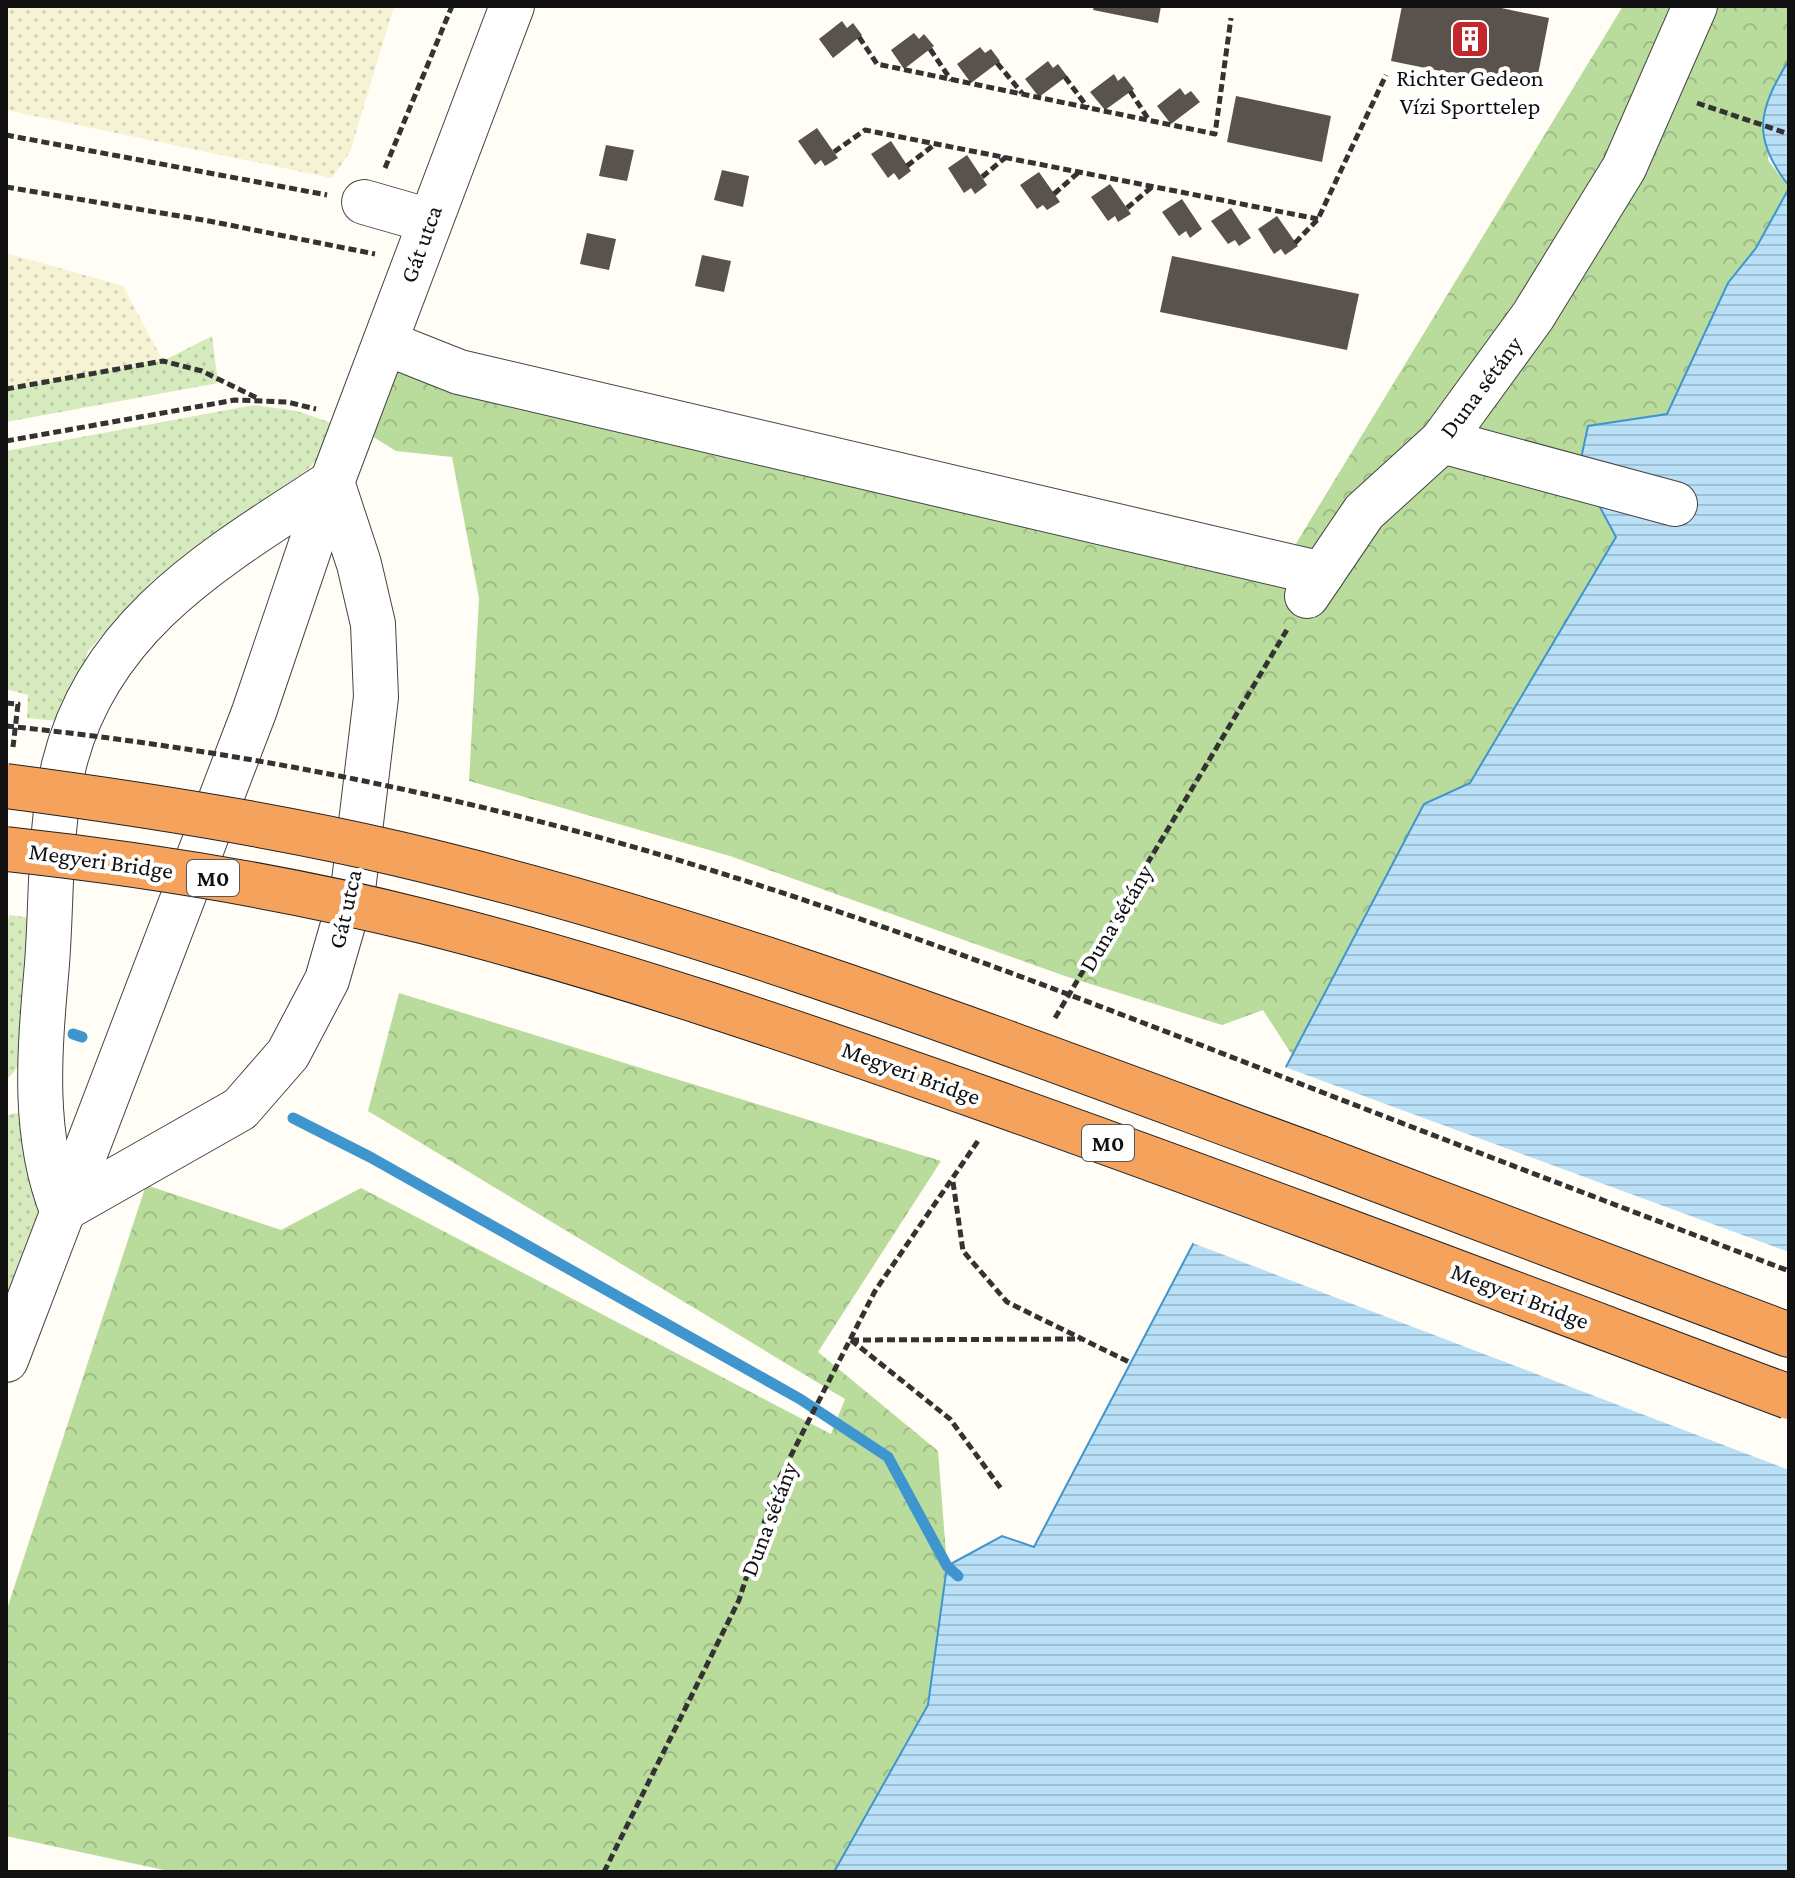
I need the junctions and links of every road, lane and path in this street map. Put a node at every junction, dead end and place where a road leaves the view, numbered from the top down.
1 (452, 6) edge
2 (512, 6) edge
3 (1695, 6) edge
4 (1231, 18) dead end
5 (859, 37) dead end
6 (930, 49) dead end
7 (997, 63) dead end
8 (1386, 75) dead end
9 (1065, 77) dead end
10 (951, 80) junction
11 (1659, 89) junction
12 (1130, 91) dead end
13 (1023, 95) junction
14 (1088, 108) junction
15 (1150, 121) junction
16 (1789, 134) edge
17 (6, 135) edge
18 (935, 143) junction
19 (834, 152) dead end
20 (1006, 157) junction
21 (907, 166) dead end
22 (1079, 172) junction
23 (982, 177) dead end
24 (1153, 186) junction
25 (6, 187) edge
26 (1054, 194) dead end
27 (364, 202) junction
28 (1127, 208) dead end
29 (1318, 219) junction
30 (430, 221) junction
31 (1295, 243) dead end
32 (413, 264) junction
33 (386, 343) junction
34 (6, 389) edge
35 (258, 399) junction
36 (354, 425) junction
37 (6, 441) edge
38 (1442, 441) junction
39 (332, 482) junction
40 (1675, 504) dead end
41 (1314, 585) junction
42 (6, 703) edge
43 (6, 726) edge
44 (65, 764) junction
45 (6, 786) edge
46 (6, 849) edge
47 (1054, 1020) dead end
48 (23, 1093) edge
49 (986, 1128) dead end
50 (952, 1181) junction
51 (62, 1210) junction
52 (1789, 1271) edge
53 (1789, 1335) edge
54 (1082, 1339) junction
55 (851, 1340) junction
56 (6, 1360) edge
57 (1131, 1363) dead end
58 (1789, 1397) edge
59 (1002, 1490) dead end
60 (604, 1872) edge

1 - 27 path
2 - 30 street, Gát utca
3 - 11 street, Duna sétány
4 - 15 path
5 - 10 path
6 - 10 path
7 - 13 path
8 - 29 path
9 - 14 path
10 - 13 path
11 - 16 path
11 - 38 street, Duna sétány
12 - 15 path
13 - 14 path
14 - 15 path
17 - 27 path
18 - 19 path
18 - 20 path
18 - 21 path
20 - 22 path
20 - 23 path
22 - 24 path
22 - 26 path
24 - 28 path
24 - 29 path
25 - 32 path
27 - 30 street
29 - 31 path
30 - 32 street, Gát utca
32 - 33 street, Gát utca
33 - 36 street, Gát utca
33 - 41 street
34 - 35 path
35 - 36 path
35 - 37 path
36 - 39 street, Gát utca
38 - 40 street
38 - 41 street, Duna sétány
39 - 44 street
39 - 51 street
39 - 51 street, Gát utca
41 - 47 path, Duna sétány
42 - 44 path
43 - 52 path, bridge
44 - 48 street
45 - 53 highway, M0, bridge
46 - 58 highway, Megyeri Bridge / M0, bridge
48 - 51 street
49 - 50 path, Duna sétány
50 - 54 path
50 - 55 path, Duna sétány
51 - 56 street
54 - 55 path
54 - 57 path
55 - 59 path
55 - 60 path, Duna sétány

